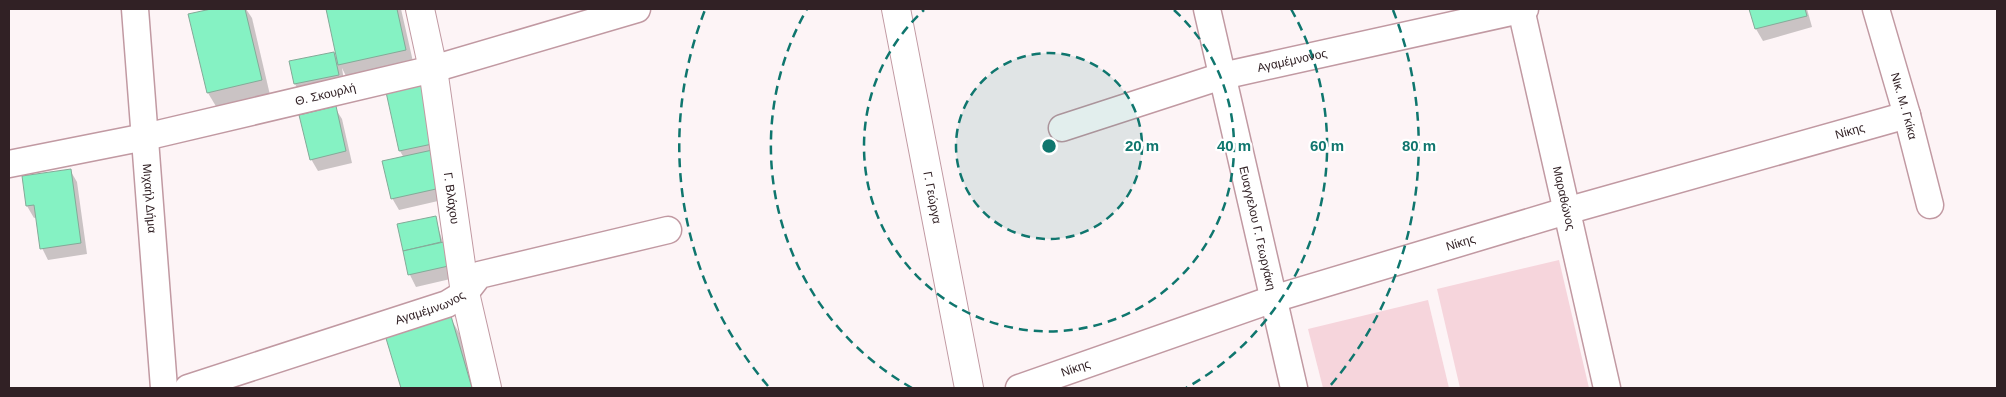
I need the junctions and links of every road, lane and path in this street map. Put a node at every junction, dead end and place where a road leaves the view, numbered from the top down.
1 (135, 9) edge
2 (420, 9) edge
3 (638, 9) edge
4 (896, 9) edge
5 (1207, 9) edge
6 (1523, 9) edge
7 (1876, 9) edge
8 (433, 69) junction
9 (1222, 76) junction
10 (1907, 115) junction
11 (1062, 128) dead end
12 (145, 137) junction
13 (9, 164) edge
14 (1930, 205) dead end
15 (1566, 211) junction
16 (668, 230) dead end
17 (465, 293) junction
18 (1273, 299) junction
19 (164, 388) edge
20 (188, 388) edge
21 (487, 388) edge
22 (969, 388) edge
23 (1019, 388) edge
24 (1294, 388) edge
25 (1607, 388) edge

1 - 12 street, Μιχαήλ Δήμα
2 - 8 street, Γ. Βλάχου
3 - 8 street, Θ. Σκουρλή
4 - 22 street, Γ. Γεώργα
5 - 9 street, Ευαγγελου Γ. Γεωργάκη
6 - 9 street, Αγαμέμνονος
6 - 15 street, Μαραθώνος
7 - 10 street, Νικ. Μ. Γκίκα
8 - 12 street, Θ. Σκουρλή
8 - 17 street, Γ. Βλάχου
9 - 11 street, Αγαμέμνονος
9 - 18 street, Ευαγγελου Γ. Γεωργάκη
10 - 14 street, Νικ. Μ. Γκίκα
10 - 15 street, Νίκης
12 - 13 street, Θ. Σκουρλή
12 - 19 street, Μιχαήλ Δήμα
15 - 18 street, Νίκης
15 - 25 street, Μαραθώνος
16 - 17 street, Αγαμέμνωνος
17 - 20 street, Αγαμέμνωνος
17 - 21 street, Γ. Βλάχου
18 - 23 street, Νίκης
18 - 24 street, Ευαγγελου Γ. Γεωργάκη

